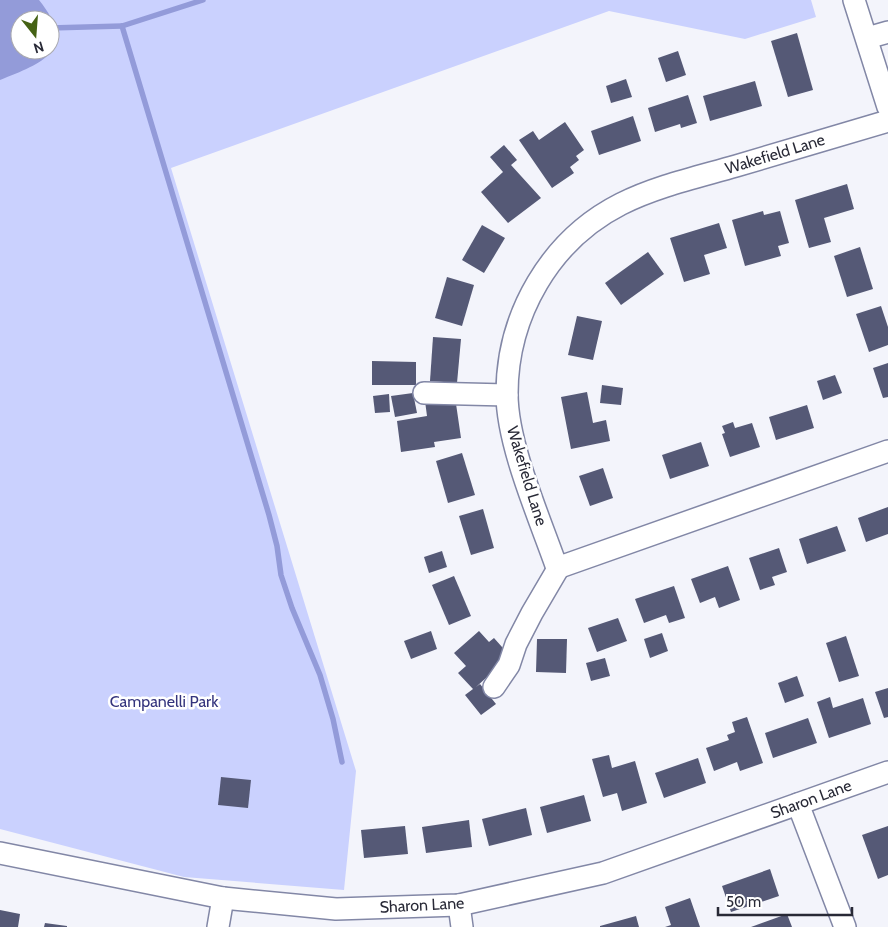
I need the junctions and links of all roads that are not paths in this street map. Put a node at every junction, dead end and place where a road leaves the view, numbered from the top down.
1 (854, 0) edge
2 (888, 32) edge
3 (867, 38) junction
4 (888, 107) edge
5 (888, 121) edge
6 (424, 393) dead end
7 (507, 394) junction
8 (888, 451) edge
9 (559, 567) junction
10 (494, 687) dead end
11 (888, 772) edge
12 (798, 804) junction
13 (0, 853) edge
14 (222, 898) junction
15 (459, 905) junction
16 (218, 927) edge
17 (462, 927) edge
18 (845, 927) edge

1 - 3 street
2 - 3 street
3 - 4 street
5 - 7 street, Wakefield Lane
6 - 7 street
7 - 9 street, Wakefield Lane
8 - 9 street
9 - 10 street
11 - 12 street, Sharon Lane
12 - 15 street, Sharon Lane
12 - 18 street
13 - 14 street, Sharon Lane
14 - 15 street, Sharon Lane
14 - 16 street
15 - 17 street

